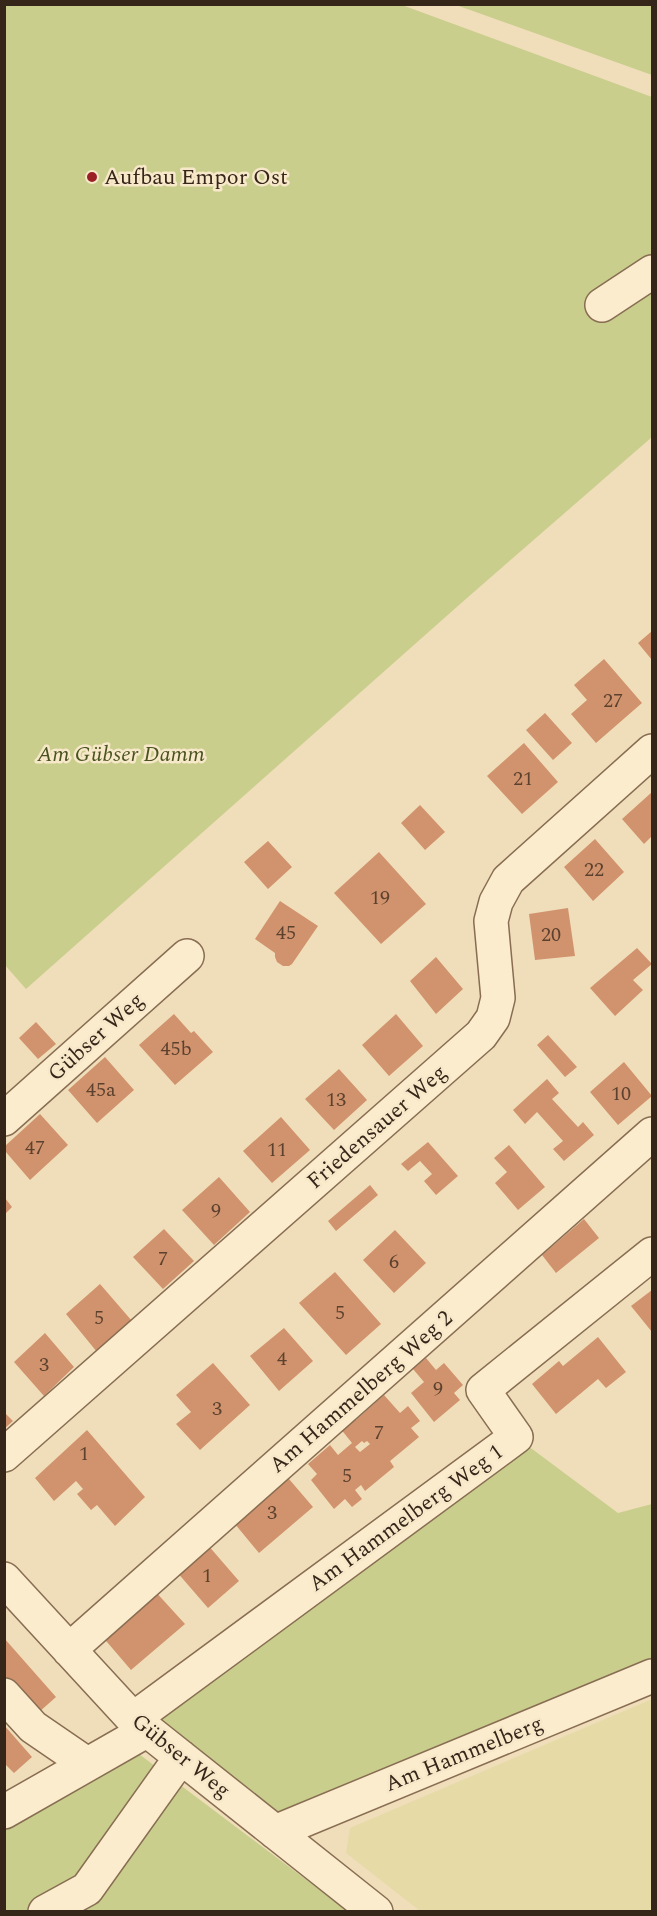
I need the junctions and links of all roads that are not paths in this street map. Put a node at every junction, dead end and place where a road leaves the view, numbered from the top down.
1 (652, 272) edge
2 (602, 305) dead end
3 (652, 751) edge
4 (187, 956) dead end
5 (4, 1119) edge
6 (652, 1134) edge
7 (652, 1254) edge
8 (4, 1455) edge
9 (4, 1579) edge
10 (69, 1650) junction
11 (652, 1676) edge
12 (4, 1695) edge
13 (140, 1725) junction
14 (181, 1757) junction
15 (87, 1764) junction
16 (4, 1812) edge
17 (275, 1832) junction
18 (45, 1911) edge
19 (376, 1911) edge

1 - 2 street
3 - 8 street, Friedensauer Weg
4 - 5 street, Gübser Weg
6 - 10 street, Am Hammelberg Weg 2
7 - 13 street, Am Hammelberg Weg 1
9 - 10 street, Gübser Weg
10 - 13 street, Gübser Weg
11 - 17 street, Am Hammelberg
12 - 15 street
13 - 14 street, Gübser Weg
13 - 15 street
14 - 17 street, Gübser Weg
14 - 18 street
15 - 16 street
17 - 19 street, Gübser Weg

